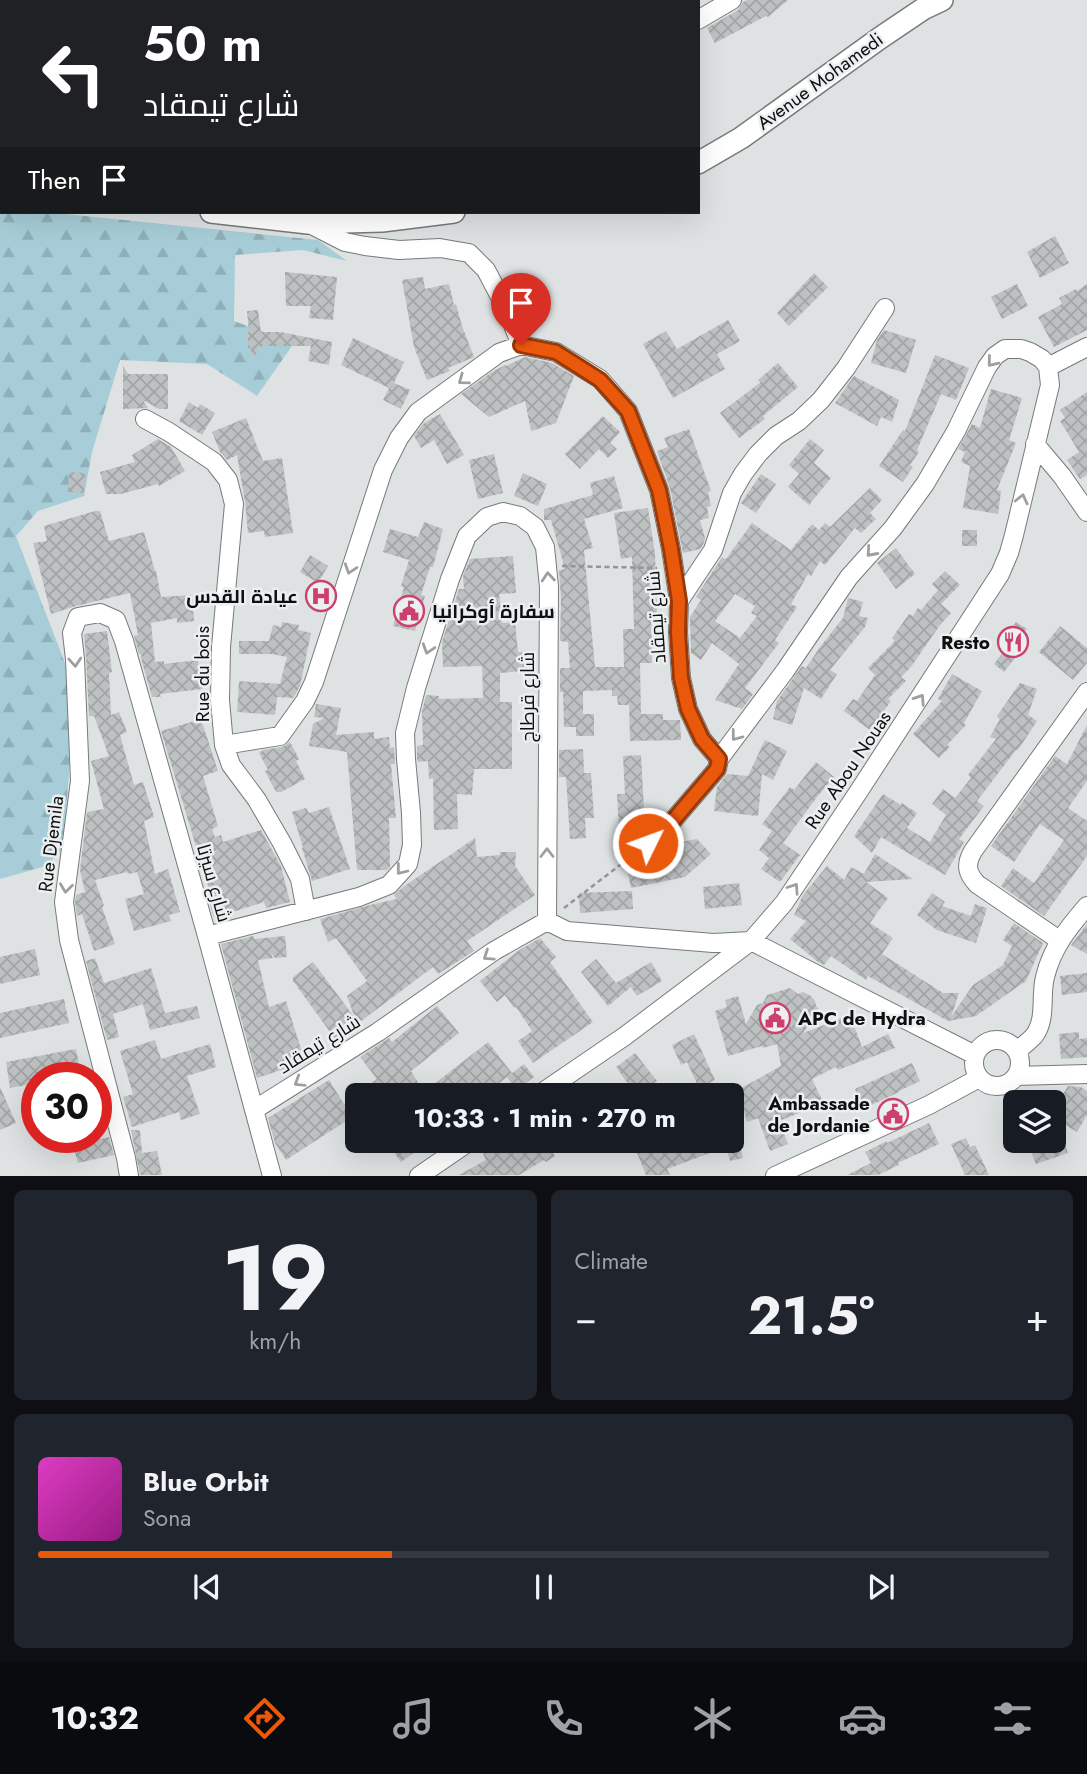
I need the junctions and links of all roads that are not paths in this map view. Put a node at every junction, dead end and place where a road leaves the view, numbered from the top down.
1 (732, 0) edge
2 (940, 1) edge
3 (700, 19) edge
4 (700, 162) edge
5 (229, 214) edge
6 (402, 215) edge
7 (309, 223) junction
8 (885, 308) dead end
9 (521, 345) junction
10 (1087, 347) edge
11 (1048, 367) junction
12 (145, 419) dead end
13 (1035, 444) junction
14 (1087, 512) edge
15 (679, 601) junction
16 (100, 613) joint
17 (1087, 692) edge
18 (224, 746) junction
19 (719, 759) junction
20 (648, 843) road end
21 (1087, 906) edge
22 (306, 911) junction
23 (547, 921) junction
24 (207, 936) junction
25 (1059, 940) junction
26 (751, 942) junction
27 (1017, 1051) junction
28 (975, 1055) junction
29 (1087, 1074) edge
30 (1016, 1076) junction
31 (979, 1078) junction
32 (556, 1083) edge
33 (254, 1110) junction
34 (452, 1153) edge
35 (129, 1175) edge
36 (272, 1175) edge
37 (419, 1175) edge
38 (775, 1175) edge

1 - 3 street
2 - 4 main road, Avenue Mohamedi
5 - 7 main road
6 - 7 main road
7 - 9 street
8 - 15 street
9 - 15 street, شارع تيمقاد
9 -> 18 street
10 - 11 street
11 - 13 street, Rue Abou Nouas
11 -> 19 street
12 - 18 street, Rue du bois
13 - 14 street
26 -> 13 street, Rue Abou Nouas
15 - 19 street, شارع تيمقاد
16 - 24 street, شارع سيرتا
16 -> 35 street, Rue Djemila
17 - 25 street
18 - 22 street, Rue du bois
19 - 20 street
21 - 25 street
23 -> 22 street, شارع قرطاج
22 - 24 street, شارع قرطاج
23 - 26 street
23 -> 33 street, شارع تيمقاد
24 - 33 street, شارع سيرتا
25 - 27 street
26 - 28 street
26 - 32 street, Rue Abou Nouas
27 - 28 street
27 - 30 street
28 - 31 street
29 - 30 street
30 - 31 street
31 - 38 street
33 - 36 street, شارع سيرتا
34 - 37 street

